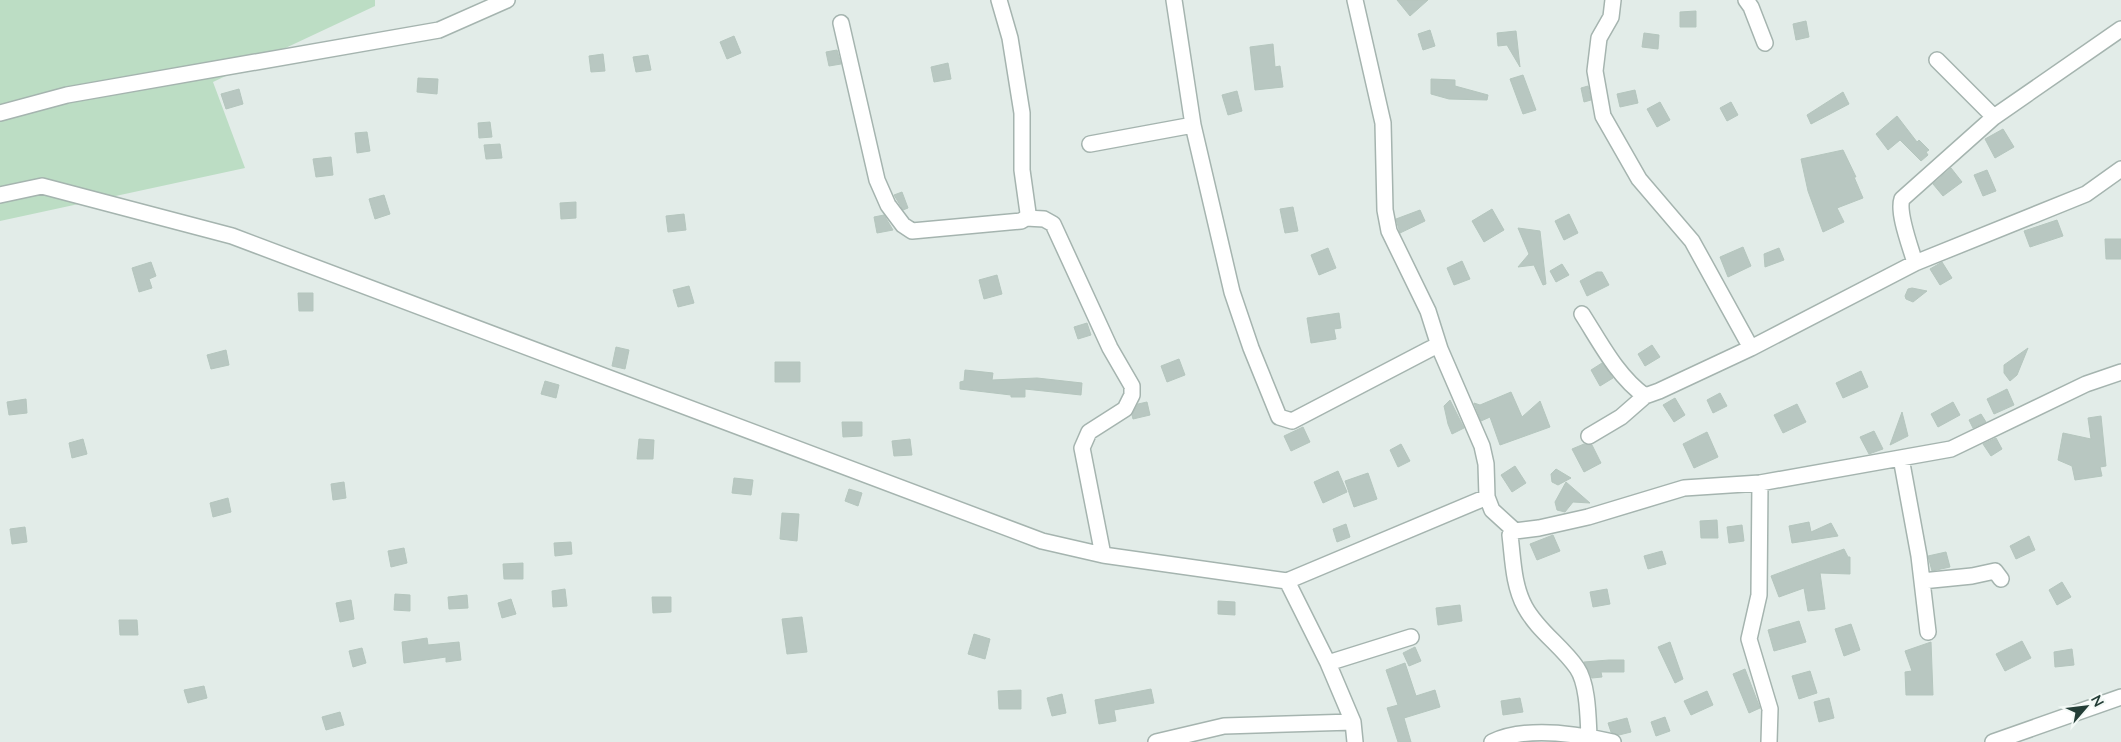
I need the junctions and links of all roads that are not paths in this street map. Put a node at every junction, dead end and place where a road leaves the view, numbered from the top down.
1 (507, 0) edge
2 (999, 0) edge
3 (1174, 0) edge
4 (1354, 0) edge
5 (1613, 0) edge
6 (1746, 0) edge
7 (841, 23) dead end
8 (2121, 29) edge
9 (1765, 43) dead end
10 (1937, 60) dead end
11 (0, 114) edge
12 (1994, 117) junction
13 (1193, 126) junction
14 (1090, 144) dead end
15 (2121, 168) edge
16 (0, 195) edge
17 (1026, 218) junction
18 (1916, 263) junction
19 (1582, 314) dead end
20 (1751, 348) junction
21 (1440, 349) junction
22 (2121, 372) edge
23 (1645, 396) junction
24 (1589, 436) dead end
25 (1901, 458) junction
26 (1760, 483) junction
27 (1487, 497) junction
28 (1515, 531) junction
29 (1103, 555) junction
30 (2002, 579) dead end
31 (1287, 581) junction
32 (1922, 581) junction
33 (1928, 632) dead end
34 (1411, 637) dead end
35 (1328, 663) junction
36 (2121, 697) edge
37 (1353, 722) junction
38 (1588, 736) junction
39 (1156, 742) edge
40 (1355, 742) edge
41 (1492, 742) edge
42 (1613, 742) edge
43 (1769, 742) edge
44 (1993, 742) edge

1 - 11 street
2 - 17 street
3 - 13 street
4 - 21 street
5 - 20 street
6 - 9 street
7 - 17 street
8 - 12 street
10 - 12 street
12 - 18 street
13 - 14 street
13 - 21 street
15 - 18 street
16 - 29 street
17 - 29 street
18 - 20 street
19 - 23 street
20 - 23 street
21 - 27 street
22 - 25 street
23 - 24 street
25 - 26 street
25 - 32 street
26 - 28 street
26 - 43 street
27 - 28 street
27 - 31 street
28 - 38 street
29 - 31 street
30 - 32 street
31 - 35 street
32 - 33 street
34 - 35 street
35 - 37 street
36 - 44 street
37 - 39 street
37 - 40 street
38 - 41 street
38 - 42 street

